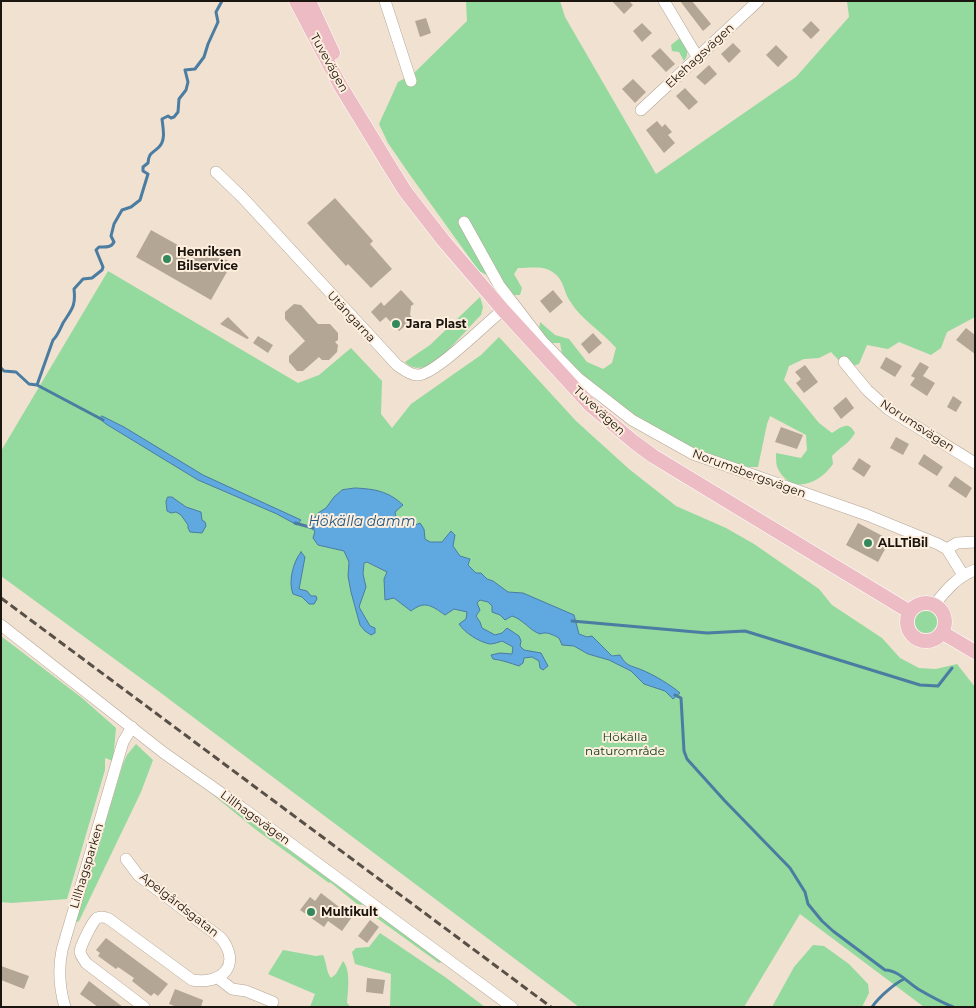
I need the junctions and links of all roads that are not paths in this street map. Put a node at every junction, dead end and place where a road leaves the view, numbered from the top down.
1 (296, 1) edge
2 (309, 1) edge
3 (385, 1) edge
4 (664, 1) edge
5 (758, 1) edge
6 (698, 58) junction
7 (411, 81) dead end
8 (641, 110) dead end
9 (365, 124) junction
10 (216, 172) dead end
11 (464, 222) dead end
12 (503, 310) junction
13 (844, 362) dead end
14 (975, 463) edge
15 (975, 542) edge
16 (947, 549) junction
17 (975, 570) edge
18 (963, 575) junction
19 (935, 604) junction
20 (910, 612) junction
21 (1, 625) edge
22 (943, 633) junction
23 (975, 652) edge
24 (132, 727) junction
25 (126, 859) dead end
26 (218, 978) junction
27 (273, 1002) dead end
28 (65, 1007) edge
29 (144, 1007) edge
30 (512, 1007) edge

1 - 9 main road, Tuvevägen
2 - 9 main road, Tuvevägen
3 - 7 street
4 - 6 street
5 - 6 street, Ekehagsvägen
6 - 8 street, Ekehagsvägen
9 - 12 main road, Tuvevägen
10 - 12 street, Utängarna
11 - 16 street, Norumsbergsvägen
12 - 20 main road, Tuvevägen
13 - 14 street, Norumsvägen
15 - 16 street
16 - 18 street
17 - 18 street
18 - 19 street
19 - 20 main road
19 - 22 main road
20 - 22 main road
21 - 24 street, Lillhagsvägen
22 - 23 main road
24 - 28 street, Lillhagsparken
24 - 30 street, Lillhagsvägen
25 - 26 street, Apelgårdsgatan
26 - 27 street
26 - 29 street

